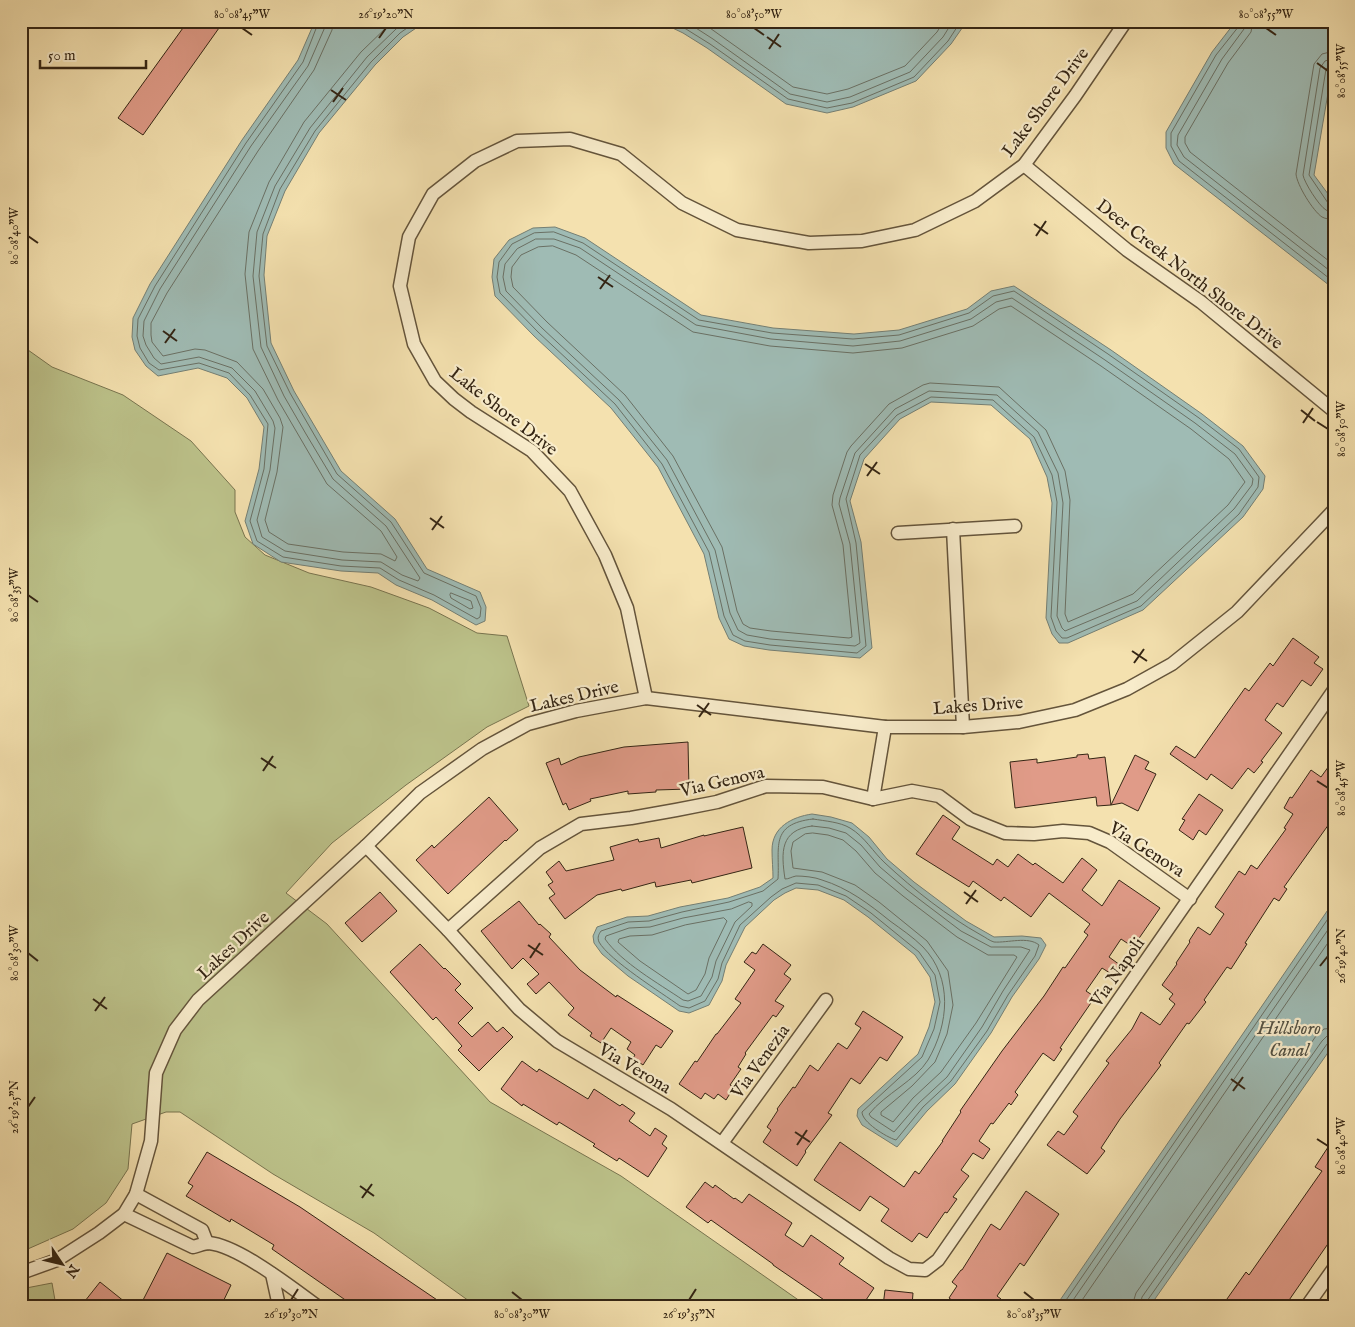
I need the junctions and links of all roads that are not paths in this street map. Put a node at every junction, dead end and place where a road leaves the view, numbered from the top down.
1 (1126, 21) edge
2 (1024, 165) junction
3 (1334, 411) edge
4 (1334, 510) edge
5 (1015, 526) dead end
6 (952, 529) junction
7 (898, 533) dead end
8 (1334, 690) edge
9 (646, 698) junction
10 (885, 727) junction
11 (962, 727) junction
12 (873, 799) junction
13 (366, 846) junction
14 (1190, 899) junction
15 (448, 930) junction
16 (826, 1000) dead end
17 (722, 1143) junction
18 (136, 1194) junction
19 (124, 1214) junction
20 (207, 1243) junction
21 (1334, 1268) edge
22 (925, 1270) joint
23 (21, 1273) edge
24 (272, 1274) junction
25 (279, 1306) edge
26 (318, 1306) edge
27 (1308, 1306) edge

1 - 2 street, Lake Shore Drive
2 - 3 street, Deer Creek North Shore Drive
2 - 9 street, Lake Shore Drive
4 - 11 street, Lakes Drive
5 - 6 street
6 - 7 street
6 - 11 street
8 - 14 street, Via Napoli
9 - 10 street, Lakes Drive
9 - 13 street, Lakes Drive
10 - 11 street, Lakes Drive
10 - 12 street
12 - 14 street, Via Genova
12 - 15 street, Via Genova
13 - 15 street, Via Verona
13 - 18 street, Lakes Drive
14 - 22 street, Via Napoli
15 - 17 street, Via Verona
16 - 17 street, Via Venezia
17 - 22 street, Via Verona
18 - 19 street, Lakes Drive
18 - 20 street
19 - 20 street
19 - 23 street, Lakes Drive
20 - 24 street
21 - 27 street
24 - 25 street
24 - 26 street

